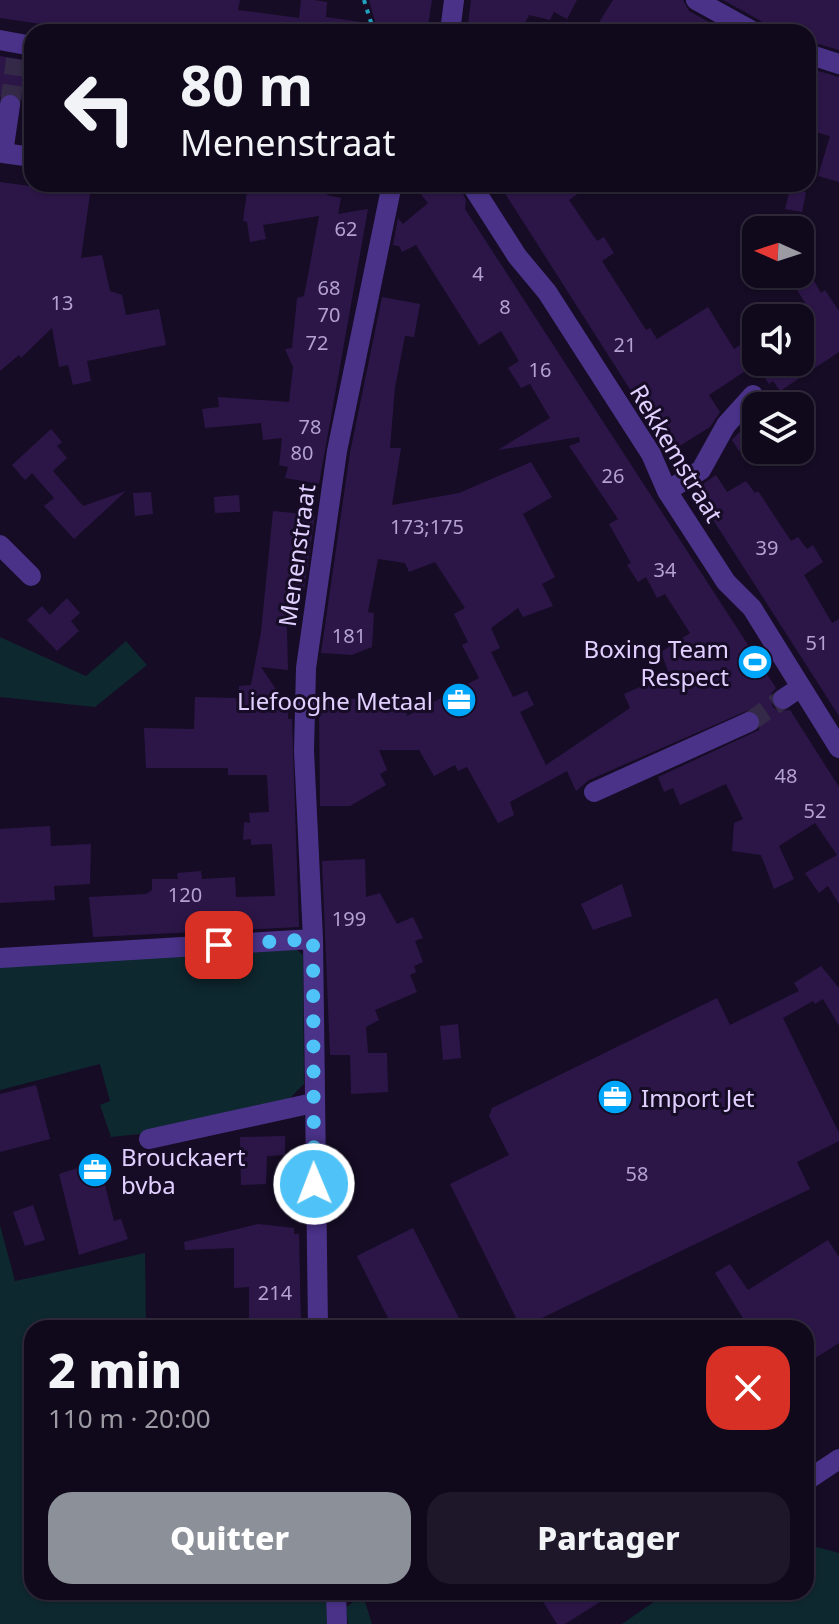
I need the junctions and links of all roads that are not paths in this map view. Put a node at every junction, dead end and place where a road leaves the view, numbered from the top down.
1 (454, 0) edge
2 (696, 0) edge
3 (451, 24) edge
4 (740, 24) edge
5 (816, 57) edge
6 (839, 64) edge
7 (10, 105) tunnel mouth
8 (24, 156) edge
9 (390, 192) edge
10 (476, 192) edge
11 (742, 407) edge
12 (667, 491) junction
13 (0, 545) edge
14 (31, 576) dead end
15 (801, 687) junction
16 (783, 699) tunnel mouth
17 (749, 722) tunnel mouth
18 (839, 748) edge
19 (594, 792) dead end
20 (313, 939) junction
21 (0, 958) edge
22 (313, 1103) junction
23 (149, 1139) dead end
24 (318, 1320) edge
25 (839, 1459) edge
26 (814, 1476) edge
27 (336, 1600) edge
28 (337, 1624) edge

1 - 3 street
2 - 4 street
5 - 6 street
7 - 8 street
9 - 20 street, Menenstraat
10 - 12 street, Rekkemstraat
11 - 12 street
12 - 15 street, Rekkemstraat
13 - 14 street
15 - 16 street
15 - 18 street, Rekkemstraat
17 - 19 street
20 - 21 street
20 - 22 street, Menenstraat
22 - 23 street
22 - 24 street, Menenstraat
25 - 26 street
27 - 28 street

